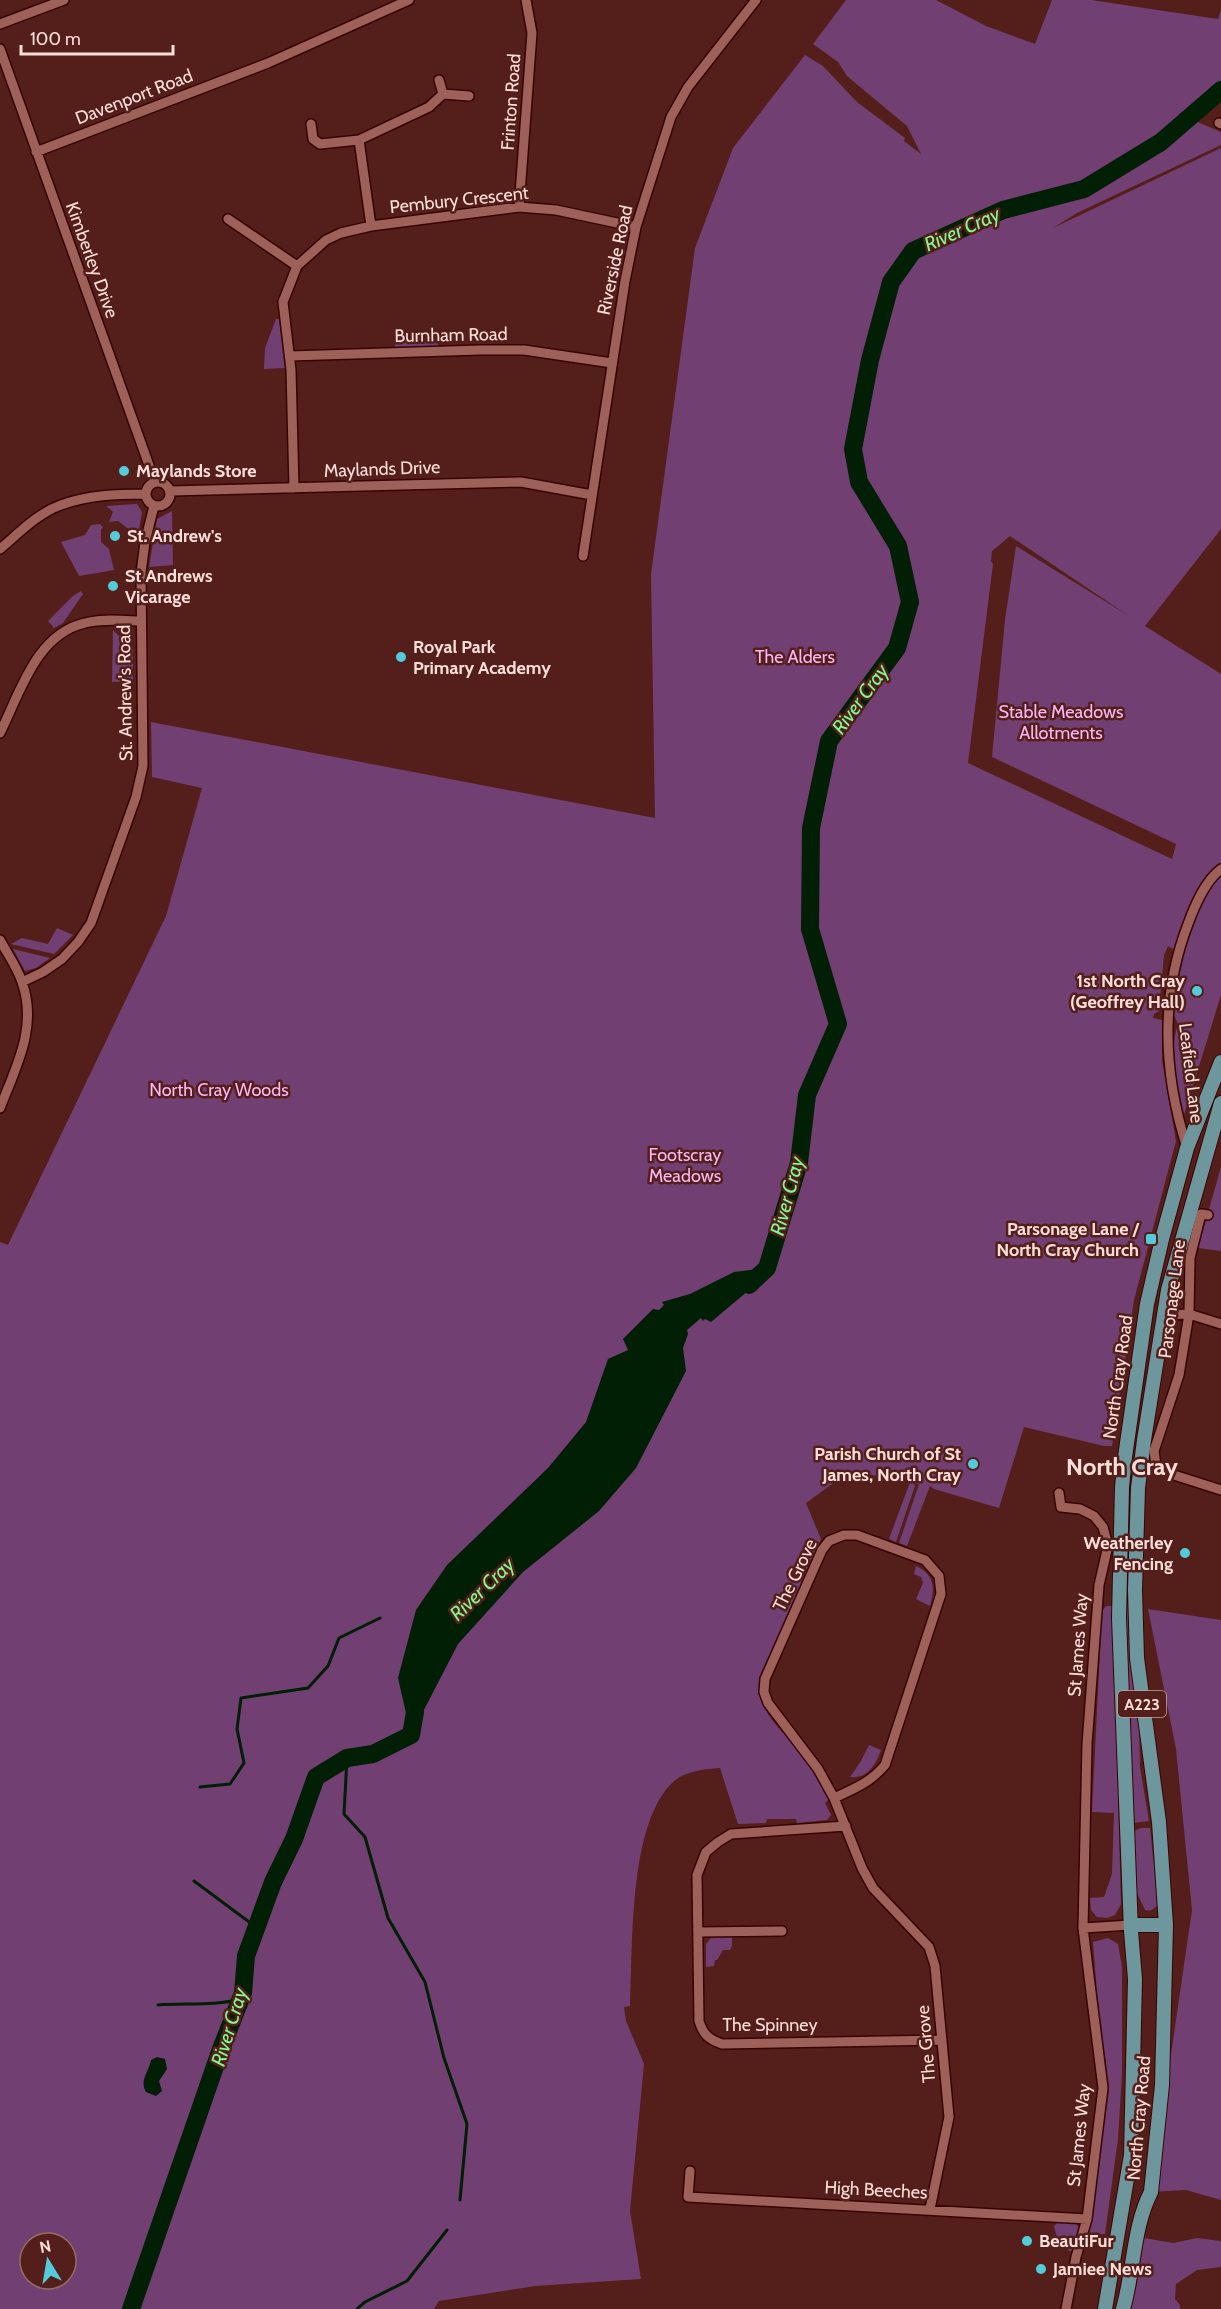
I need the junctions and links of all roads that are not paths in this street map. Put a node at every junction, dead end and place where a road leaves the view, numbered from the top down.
1 (64, 0) edge
2 (409, 0) edge
3 (526, 0) edge
4 (742, 0) edge
5 (754, 3) edge
6 (0, 24) edge
7 (0, 49) edge
8 (439, 81) dead end
9 (443, 94) junction
10 (469, 96) dead end
11 (311, 124) dead end
12 (359, 140) junction
13 (36, 152) junction
14 (519, 207) junction
15 (228, 219) dead end
16 (371, 226) junction
17 (636, 226) junction
18 (297, 266) junction
19 (290, 356) junction
20 (612, 363) junction
21 (155, 482) junction
22 (294, 488) junction
23 (171, 491) junction
24 (146, 494) junction
25 (592, 495) junction
26 (154, 506) junction
27 (0, 549) edge
28 (583, 556) dead end
29 (141, 621) junction
30 (0, 733) edge
31 (1221, 869) edge
32 (0, 940) edge
33 (22, 982) junction
34 (1221, 1062) edge
35 (1221, 1103) edge
36 (0, 1108) edge
37 (1187, 1148) junction
38 (1208, 1215) dead end
39 (1189, 1314) junction
40 (1163, 1315) junction
41 (1221, 1324) edge
42 (1221, 1490) edge
43 (1059, 1493) dead end
44 (834, 1798) junction
45 (846, 1826) junction
46 (1131, 1925) junction
47 (1166, 1925) junction
48 (1083, 1928) junction
49 (782, 1930) dead end
50 (698, 1932) junction
51 (942, 2040) junction
52 (690, 2171) dead end
53 (930, 2209) junction
54 (1087, 2219) junction
55 (1066, 2309) edge
56 (1105, 2309) edge
57 (1122, 2309) edge

1 - 6 street
2 - 13 street, Davenport Road
3 - 14 street, Frinton Road
4 - 5 street
5 - 17 street, Riverside Road
7 - 13 street, Kimberley Drive
8 - 9 street
9 - 10 street
9 - 12 street
11 - 12 street
12 - 16 street
13 - 21 street, Kimberley Drive
14 - 16 street, Pembury Crescent
14 - 17 street, Pembury Crescent
15 - 18 street
16 - 18 street, Pembury Crescent
17 - 20 street, Riverside Road
18 - 19 street, Pembury Crescent
19 - 20 street, Burnham Road
19 - 22 street, Pembury Crescent
20 - 25 street, Riverside Road
21 - 23 street
21 - 24 street
22 - 23 street, Maylands Drive
22 - 25 street, Maylands Drive
23 - 26 street
24 - 26 street
24 - 27 street
25 - 28 street, Riverside Road
26 - 29 street, St. Andrew's Road
29 - 30 street
29 - 33 street, St. Andrew's Road
31 - 37 street, Leafield Lane
32 - 33 street
33 - 36 street
34 - 37 main road, North Cray Road / A223
35 - 40 main road, North Cray Road / A223
37 - 46 main road, North Cray Road / A223
38 - 39 street, Parsonage Lane
39 - 40 street
39 - 41 street
39 - 42 street, Parsonage Lane
40 - 47 main road, North Cray Road / A223
43 - 48 street, St James Way
44 - 44 street, The Grove
44 - 45 street, The Grove
45 - 50 street, The Spinney
45 - 51 street, The Grove
46 - 47 main road
46 - 48 street
46 - 56 main road, North Cray Road / A223
47 - 57 main road, North Cray Road / A223
48 - 54 street, St James Way
49 - 50 street
50 - 51 street, The Spinney
51 - 53 street, The Grove
52 - 53 street, High Beeches
53 - 54 street, High Beeches
54 - 55 street, St James Way

